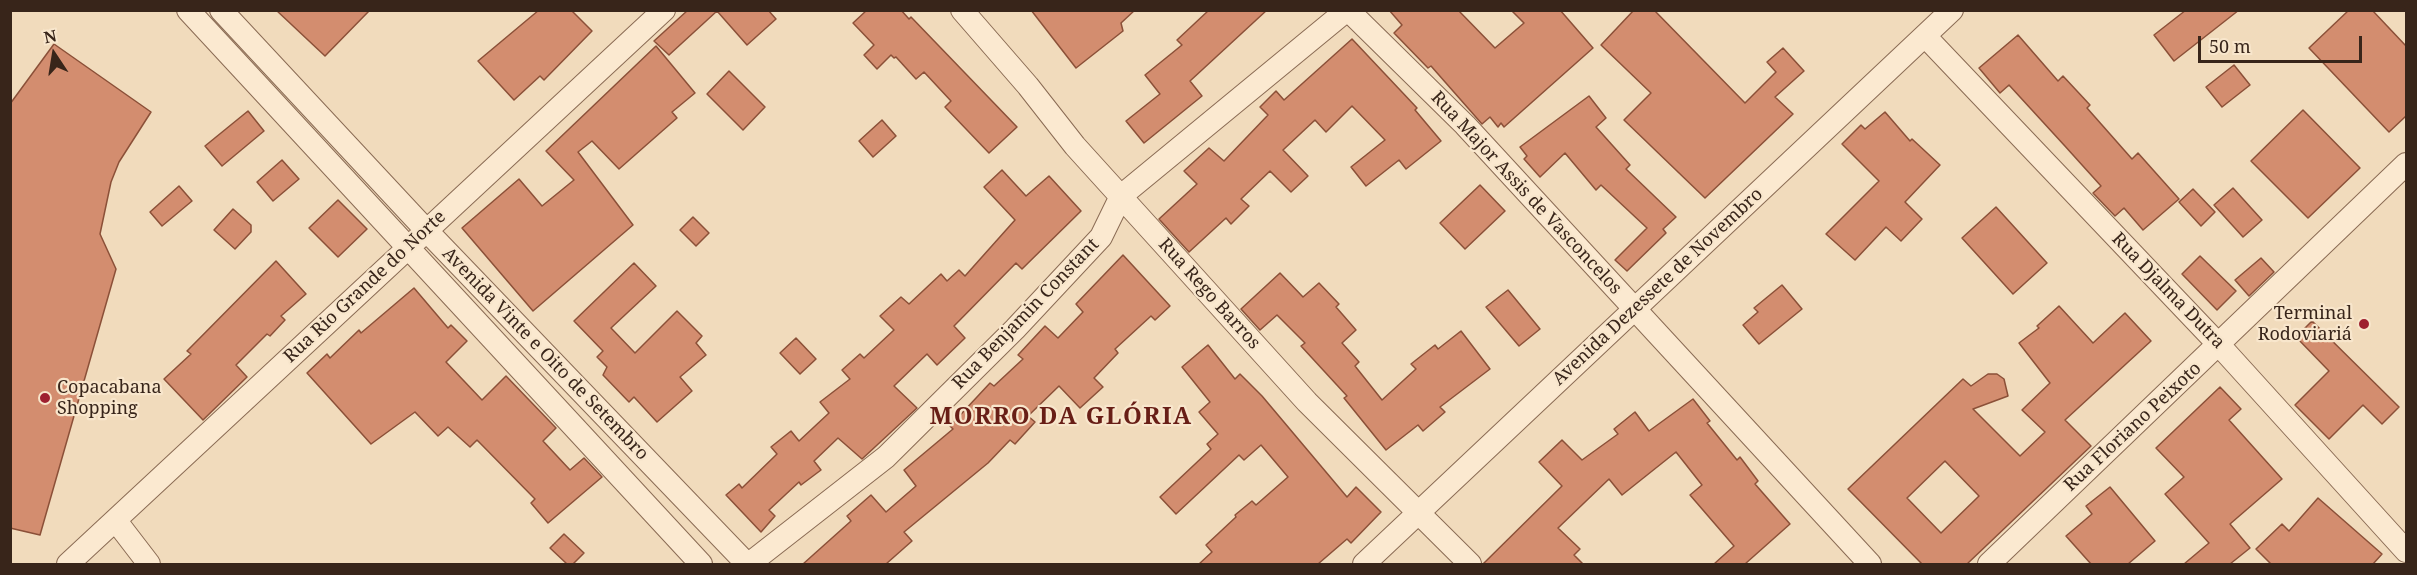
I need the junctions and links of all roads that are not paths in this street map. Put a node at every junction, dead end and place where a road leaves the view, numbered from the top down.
1 (188, 10) edge
2 (221, 10) edge
3 (663, 10) edge
4 (962, 10) edge
5 (1348, 10) edge
6 (1952, 10) edge
7 (1924, 36) junction
8 (278, 69) junction
9 (258, 85) junction
10 (2406, 164) edge
11 (1120, 196) junction
12 (426, 230) junction
13 (406, 248) junction
14 (1635, 308) junction
15 (2220, 346) junction
16 (1418, 514) junction
17 (116, 521) junction
18 (2406, 551) edge
19 (68, 564) edge
20 (149, 564) edge
21 (701, 564) edge
22 (748, 564) edge
23 (1364, 564) edge
24 (1470, 564) edge
25 (1870, 564) edge
26 (1989, 564) edge

1 - 9 street, Avenida Vinte e Oito de Setembro
2 - 8 street, Avenida Vinte e Oito de Setembro
3 - 12 street, Rua Rio Grande do Norte
4 - 11 street, Rua Rego Barros
5 - 11 street, Rua Benjamin Constant
5 - 14 street, Rua Major Assis de Vasconcelos
6 - 7 street, Avenida Dezessete de Novembro
7 - 14 street, Avenida Dezessete de Novembro
7 - 15 street, Rua Djalma Dutra
8 - 9 street
8 - 12 street, Avenida Vinte e Oito de Setembro
9 - 13 street, Avenida Vinte e Oito de Setembro
10 - 15 street, Rua Floriano Peixoto
11 - 16 street, Rua Rego Barros
11 - 22 street, Rua Benjamin Constant
12 - 13 street, Rua Rio Grande do Norte
12 - 22 street, Avenida Vinte e Oito de Setembro
13 - 17 street, Rua Rio Grande do Norte
13 - 21 street, Avenida Vinte e Oito de Setembro
14 - 16 street, Avenida Dezessete de Novembro
14 - 25 street, Rua Major Assis de Vasconcelos
15 - 18 street, Rua Djalma Dutra
15 - 26 street, Rua Floriano Peixoto
16 - 23 street, Avenida Dezessete de Novembro
16 - 24 street, Rua Rego Barros
17 - 19 street, Rua Rio Grande do Norte
17 - 20 street

